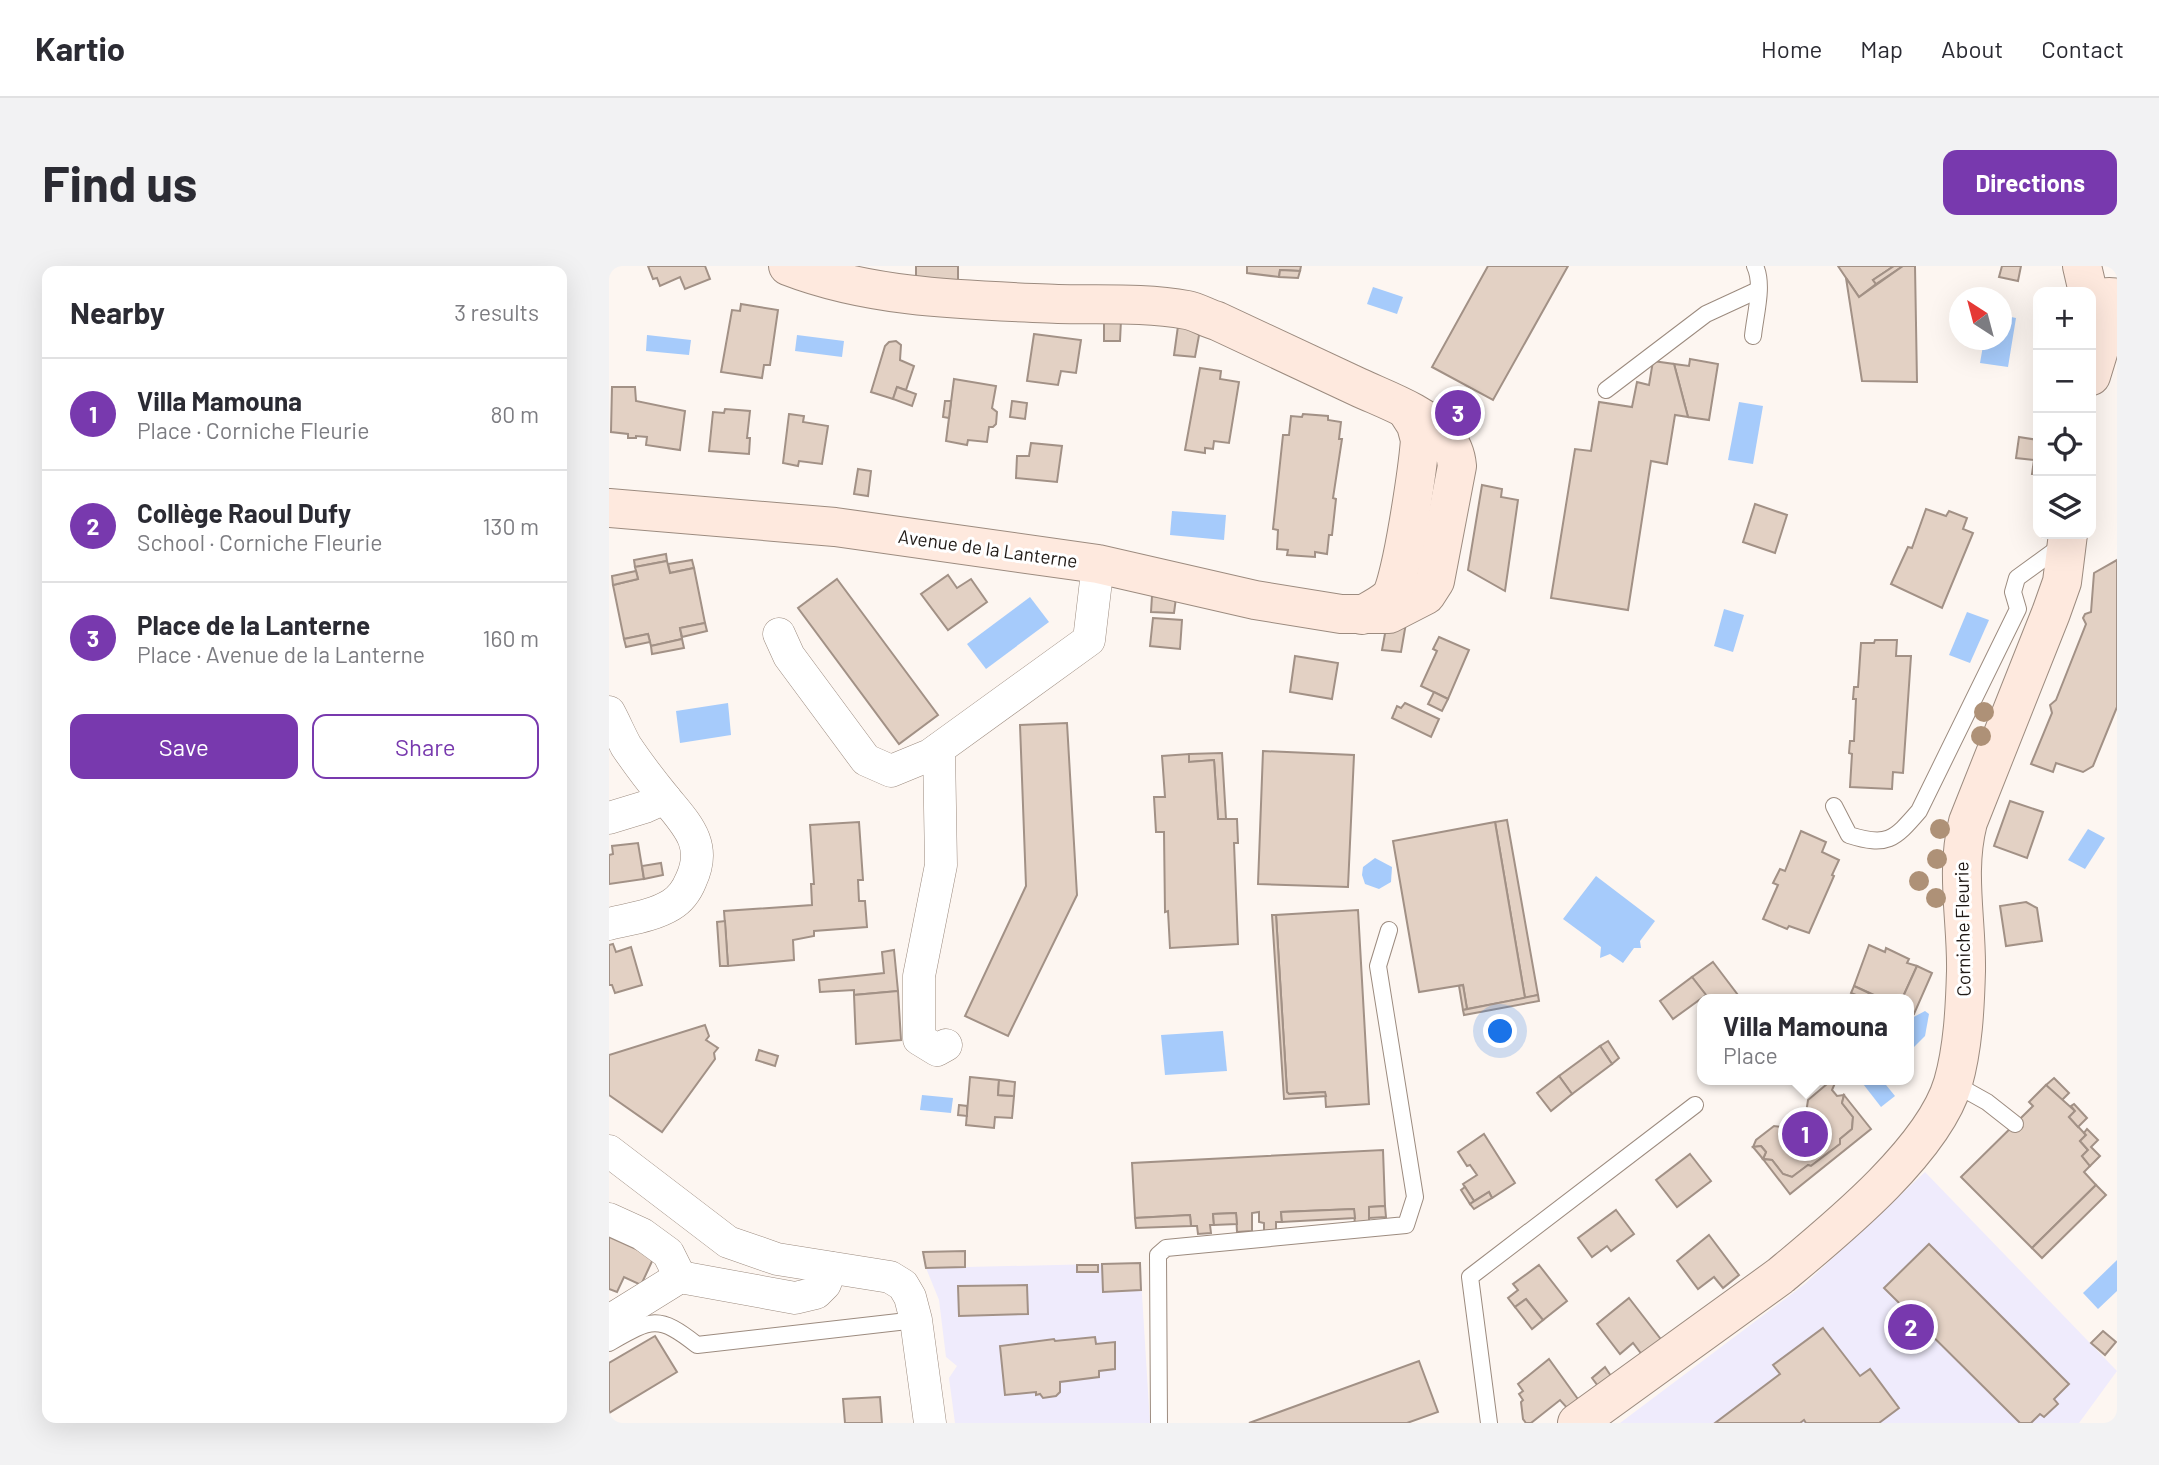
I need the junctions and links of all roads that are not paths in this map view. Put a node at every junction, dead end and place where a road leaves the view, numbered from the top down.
1 (788, 266) edge
2 (1755, 266) edge
3 (2082, 266) edge
4 (1758, 290) junction
5 (2102, 308) edge
6 (1753, 336) dead end
7 (2095, 350) edge
8 (1606, 390) dead end
9 (609, 508) edge
10 (2066, 539) edge
11 (2067, 539) edge
12 (1098, 564) junction
13 (779, 634) dead end
14 (609, 712) edge
15 (939, 748) junction
16 (665, 798) junction
17 (1834, 806) dead end
18 (609, 818) edge
19 (609, 924) edge
20 (1389, 930) dead end
21 (946, 1045) dead end
22 (1952, 1083) junction
23 (1695, 1105) dead end
24 (2015, 1124) dead end
25 (609, 1151) edge
26 (609, 1219) edge
27 (831, 1268) junction
28 (680, 1277) junction
29 (916, 1320) junction
30 (609, 1321) edge
31 (609, 1343) edge
32 (930, 1423) edge
33 (1159, 1423) edge
34 (1489, 1423) edge
35 (1577, 1423) edge

1 - 12 street, Avenue de la Lanterne
2 - 4 lane
3 - 5 street
4 - 6 lane
4 - 8 lane
5 - 7 street
9 - 12 street, Avenue de la Lanterne
10 - 17 lane
11 - 22 street, Corniche Fleurie
12 - 15 street
13 - 15 street
14 - 16 street
15 - 21 street
16 - 18 street
16 - 19 street
20 - 33 lane
22 - 24 lane
22 - 35 street, Corniche Fleurie
23 - 34 lane
25 - 27 street
26 - 28 street
27 - 28 street
27 - 29 street
28 - 30 street
29 - 31 lane
29 - 32 street

